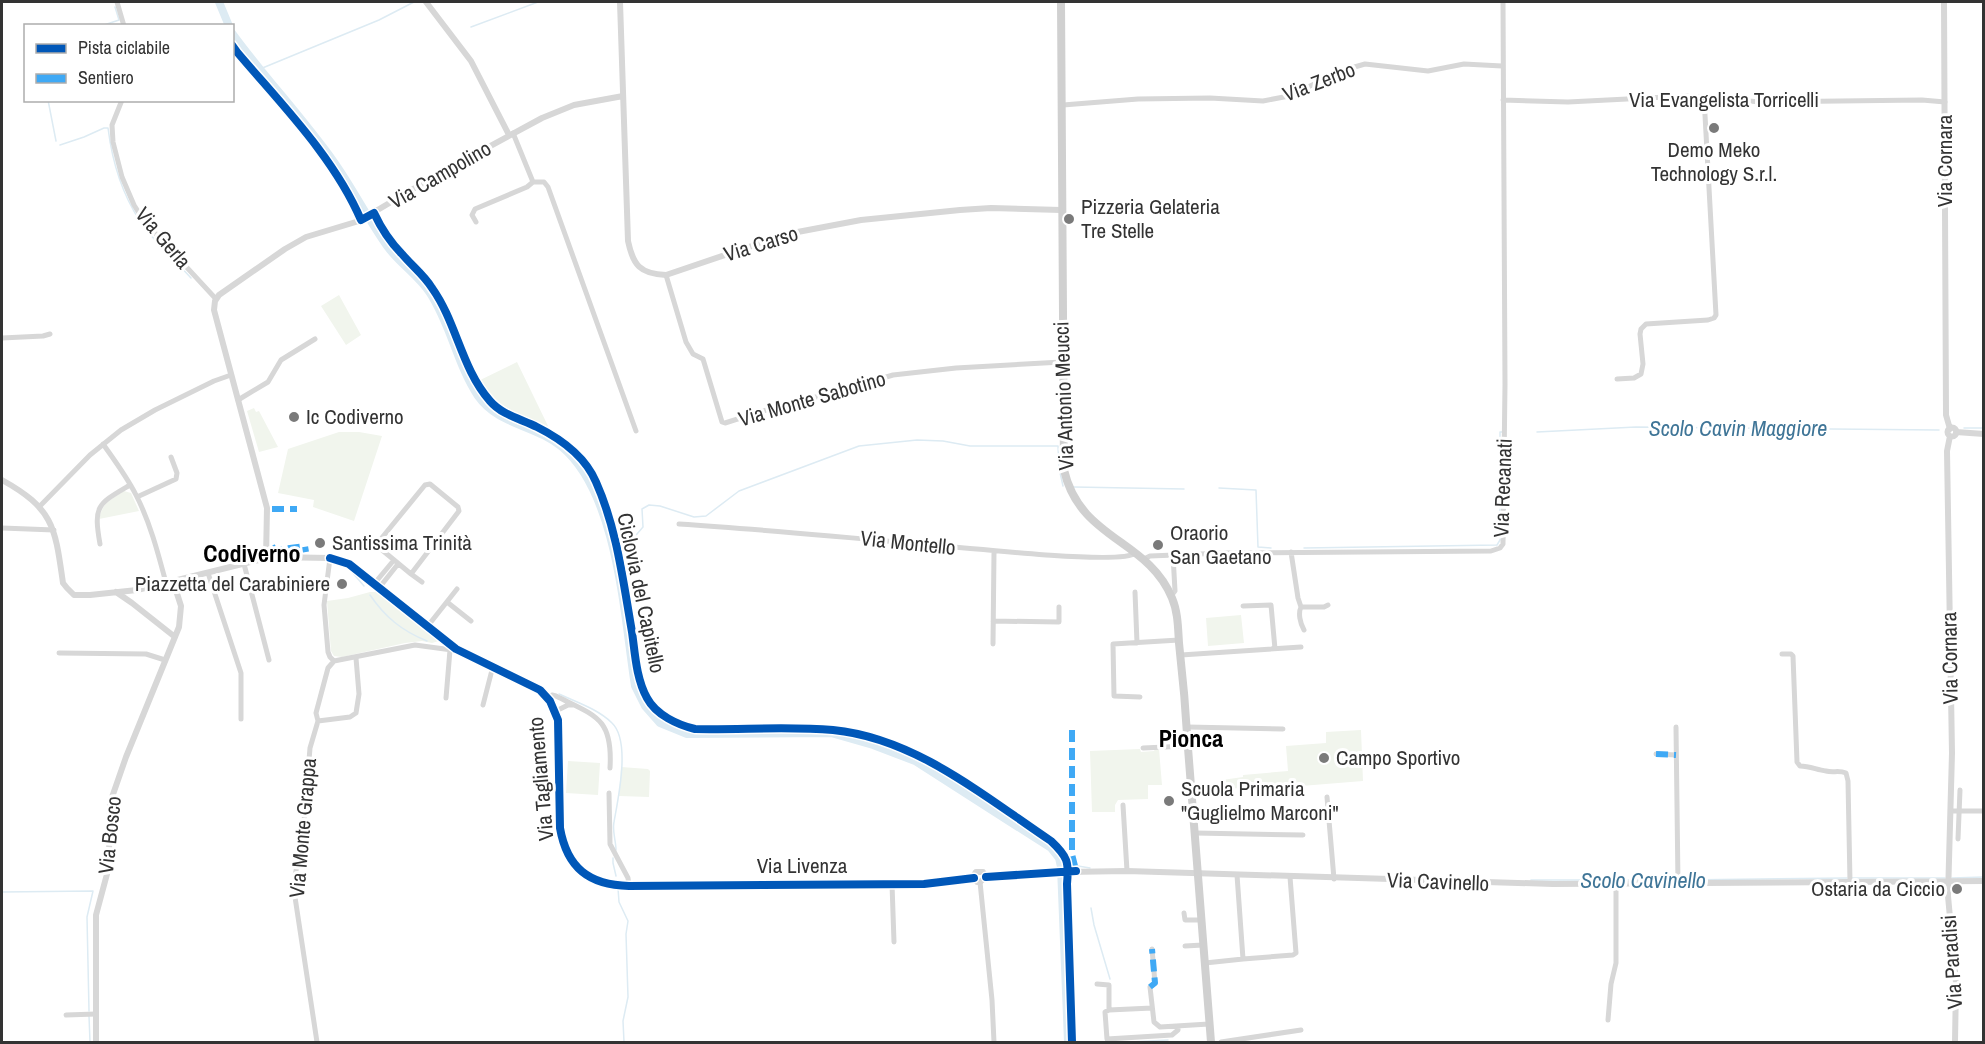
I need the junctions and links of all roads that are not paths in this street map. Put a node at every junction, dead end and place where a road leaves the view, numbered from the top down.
1 (117, 2) edge
2 (426, 2) edge
3 (620, 2) edge
4 (1061, 2) edge
5 (1503, 2) edge
6 (1944, 2) edge
7 (123, 24) edge
8 (1502, 66) junction
9 (623, 96) junction
10 (1704, 97) junction
11 (1503, 100) junction
12 (121, 102) edge
13 (1945, 102) junction
14 (1062, 105) junction
15 (511, 134) junction
16 (533, 182) junction
17 (1061, 210) junction
18 (476, 222) dead end
19 (666, 275) junction
20 (216, 299) junction
21 (50, 334) dead end
22 (2, 338) edge
23 (315, 339) dead end
24 (1062, 362) junction
25 (231, 375) junction
26 (1617, 379) dead end
27 (238, 400) junction
28 (1953, 430) junction
29 (636, 431) dead end
30 (1983, 434) edge
31 (103, 444) junction
32 (171, 457) dead end
33 (2, 480) edge
34 (130, 484) junction
35 (137, 497) junction
36 (40, 506) junction
37 (679, 524) dead end
38 (2, 528) edge
39 (54, 530) junction
40 (365, 536) dead end
41 (100, 544) dead end
42 (376, 545) junction
43 (994, 552) junction
44 (1292, 552) junction
45 (1136, 553) junction
46 (1173, 555) junction
47 (266, 558) junction
48 (330, 558) junction
49 (1144, 559) junction
50 (396, 562) junction
51 (244, 564) junction
52 (208, 573) junction
53 (411, 574) junction
54 (173, 581) junction
55 (422, 582) dead end
56 (166, 583) junction
57 (377, 586) junction
58 (458, 589) dead end
59 (132, 591) junction
60 (116, 592) junction
61 (1135, 592) dead end
62 (1171, 596) junction
63 (447, 602) junction
64 (132, 603) junction
65 (1328, 605) dead end
66 (1243, 606) dead end
67 (1059, 607) dead end
68 (1301, 607) junction
69 (471, 621) dead end
70 (993, 621) junction
71 (428, 627) junction
72 (1304, 630) dead end
73 (175, 637) junction
74 (1179, 640) junction
75 (1137, 643) junction
76 (993, 644) dead end
77 (1301, 647) dead end
78 (453, 649) junction
79 (1275, 649) junction
80 (59, 652) dead end
81 (1782, 654) dead end
82 (1181, 655) junction
83 (356, 658) junction
84 (165, 660) junction
85 (269, 660) dead end
86 (334, 661) junction
87 (493, 666) junction
88 (547, 697) junction
89 (1140, 697) dead end
90 (446, 698) dead end
91 (483, 705) dead end
92 (575, 705) junction
93 (556, 711) junction
94 (241, 719) dead end
95 (318, 721) junction
96 (1187, 727) junction
97 (1676, 727) dead end
98 (1283, 729) dead end
99 (1188, 746) junction
100 (1143, 748) dead end
101 (1656, 754) dead end
102 (1676, 755) junction
103 (610, 768) dead end
104 (1960, 790) dead end
105 (609, 793) dead end
106 (1327, 797) dead end
107 (1123, 805) dead end
108 (1951, 811) junction
109 (1959, 811) junction
110 (1983, 812) edge
111 (1195, 833) junction
112 (1303, 835) dead end
113 (1958, 839) dead end
114 (1127, 871) junction
115 (1198, 874) junction
116 (1237, 875) junction
117 (1290, 877) junction
118 (980, 879) junction
119 (1334, 879) junction
120 (1850, 880) junction
121 (1983, 880) edge
122 (1678, 881) junction
123 (1948, 881) junction
124 (892, 884) junction
125 (1616, 884) junction
126 (629, 886) junction
127 (1184, 913) dead end
128 (1201, 920) junction
129 (894, 942) dead end
130 (1203, 945) junction
131 (1185, 946) dead end
132 (1152, 949) dead end
133 (1243, 959) junction
134 (1205, 963) junction
135 (1097, 984) dead end
136 (1152, 1008) junction
137 (1108, 1010) junction
138 (91, 1014) junction
139 (66, 1015) dead end
140 (1608, 1020) dead end
141 (1209, 1024) junction
142 (1178, 1026) junction
143 (1300, 1030) dead end
144 (96, 1042) edge
145 (317, 1042) edge
146 (994, 1042) edge
147 (1211, 1042) edge
148 (1221, 1042) edge
149 (1955, 1042) edge

1 - 7 street
2 - 15 street
3 - 9 street
4 - 14 main road, Via Antonio Meucci
5 - 8 street
6 - 13 street, Via Cornara
8 - 11 street
8 - 14 street, Via Zerbo
9 - 15 street, Via Campolino
9 - 19 street
10 - 11 street, Via Evangelista Torricelli
10 - 13 street, Via Evangelista Torricelli
10 - 26 street
11 - 44 street, Via Recanati
12 - 20 street, Via Gerla
13 - 28 street, Via Cornara
14 - 17 main road, Via Antonio Meucci
15 - 16 street
15 - 20 street, Via Campolino
16 - 18 street
16 - 29 street
17 - 19 street, Via Carso
17 - 24 main road, Via Antonio Meucci
19 - 24 street, Via Monte Sabotino
20 - 25 street
21 - 22 street
23 - 27 street
24 - 45 main road, Via Antonio Meucci
25 - 27 street
25 - 31 street
27 - 47 street
28 - 30 street
28 - 108 street, Via Cornara
31 - 34 street
31 - 36 street
32 - 35 street
33 - 36 street
34 - 35 street
34 - 41 street
35 - 56 street
36 - 39 street
37 - 43 street, Via Montello
38 - 39 street
39 - 60 street
40 - 42 street
42 - 50 street
42 - 53 street
43 - 45 street, Via Montello
43 - 70 street
44 - 46 street, Via Recanati
44 - 68 street
45 - 49 main road, Via Antonio Meucci
46 - 49 street, Via Recanati
46 - 62 street
47 - 48 street
47 - 51 street
48 - 57 street
48 - 86 street
49 - 62 main road, Via Antonio Meucci
50 - 53 street
50 - 57 street
51 - 52 street
51 - 85 street
52 - 54 street
52 - 94 street
53 - 55 street
54 - 56 street
54 - 73 street, Via Bosco
56 - 59 street
57 - 71 street
58 - 63 street
59 - 60 street
59 - 64 street
60 - 64 street
61 - 75 street
62 - 74 main road, Via Antonio Meucci
63 - 69 street
63 - 71 street
64 - 73 street
65 - 68 street
66 - 79 street
67 - 70 street
68 - 72 street
70 - 76 street
71 - 78 street
73 - 84 street, Via Bosco
74 - 75 street
74 - 82 main road, Via Antonio Meucci
75 - 89 street
77 - 79 street
78 - 83 street, Via Tagliamento
78 - 87 street, Via Tagliamento
78 - 90 street
79 - 82 street
80 - 84 street
81 - 120 street
82 - 96 main road, Via Antonio Meucci
83 - 86 street, Via Tagliamento
83 - 95 street
84 - 138 street, Via Bosco
86 - 95 street, Via Monte Grappa
87 - 88 street, Via Tagliamento
87 - 91 street
88 - 92 street
88 - 93 street, Via Tagliamento
92 - 93 street, Via Tagliamento
92 - 103 street, Via Tagliamento
93 - 126 street, Via Tagliamento
95 - 145 street, Via Monte Grappa
96 - 98 street
96 - 99 main road, Via Antonio Meucci
97 - 102 street
99 - 100 street
99 - 111 main road, Via Antonio Meucci
101 - 102 street
102 - 122 street
104 - 109 street
105 - 126 street
106 - 119 street
107 - 114 street
108 - 109 street
108 - 123 street, Via Cornara
109 - 110 street
109 - 113 street
111 - 112 street
111 - 115 main road, Via Antonio Meucci
114 - 115 street, Via Livenza
114 - 118 street, Via Livenza
115 - 116 street, Via Cavinello
115 - 128 main road, Via Antonio Meucci
116 - 117 street, Via Cavinello
116 - 133 street
117 - 119 street, Via Cavinello
117 - 133 street
118 - 124 street, Via Livenza
118 - 146 street
119 - 125 street, Via Cavinello
120 - 122 street, Via Cavinello
120 - 123 street, Via Cavinello
121 - 123 street, Via Cavinello
122 - 125 street, Via Cavinello
123 - 149 street, Via Paradisi
124 - 126 street, Via Livenza
124 - 129 street
125 - 140 street
127 - 128 street
128 - 130 main road, Via Antonio Meucci
130 - 131 street
130 - 134 main road, Via Antonio Meucci
132 - 136 street
133 - 134 street
134 - 141 main road, Via Antonio Meucci
135 - 137 street
136 - 137 street
136 - 142 street
137 - 142 street
138 - 139 street
138 - 144 street, Via Bosco
141 - 142 street
141 - 147 main road, Via Antonio Meucci
143 - 148 street

